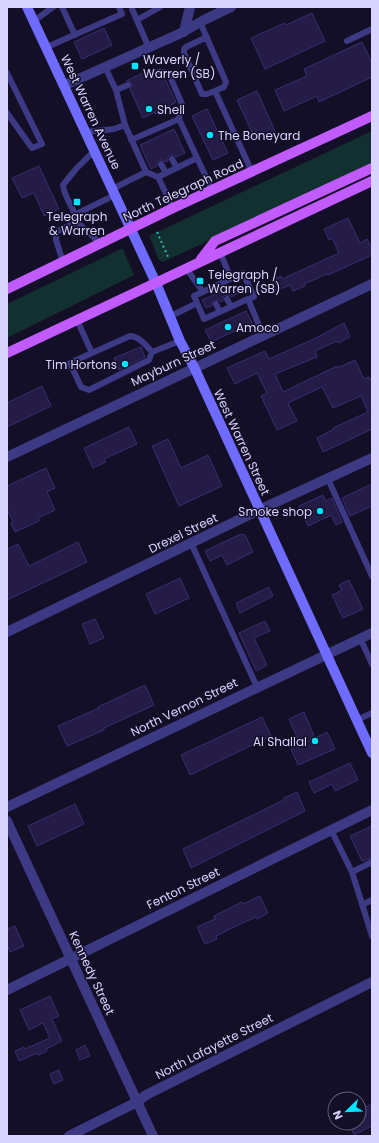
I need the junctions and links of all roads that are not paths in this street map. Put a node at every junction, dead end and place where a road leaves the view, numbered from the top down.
1 (27, 7) edge
2 (53, 7) edge
3 (62, 7) edge
4 (119, 7) edge
5 (160, 7) edge
6 (190, 7) edge
7 (231, 7) edge
8 (134, 8) edge
9 (122, 14) junction
10 (137, 20) junction
11 (34, 21) junction
12 (200, 22) junction
13 (372, 30) edge
14 (184, 32) junction
15 (75, 35) junction
16 (207, 37) junction
17 (347, 41) dead end
18 (46, 47) junction
19 (149, 48) junction
20 (105, 67) junction
21 (7, 73) edge
22 (151, 74) dead end
23 (64, 85) junction
24 (128, 85) dead end
25 (116, 90) junction
26 (215, 91) junction
27 (7, 112) edge
28 (372, 116) edge
29 (179, 119) junction
30 (125, 125) junction
31 (158, 128) junction
32 (86, 132) junction
33 (147, 133) junction
34 (162, 134) dead end
35 (132, 140) junction
36 (150, 140) dead end
37 (94, 151) junction
38 (197, 158) junction
39 (172, 159) dead end
40 (161, 164) dead end
41 (177, 168) junction
42 (372, 168) edge
43 (146, 172) junction
44 (252, 172) junction
45 (166, 173) junction
46 (158, 177) junction
47 (372, 181) edge
48 (212, 190) junction
49 (113, 192) junction
50 (173, 208) junction
51 (76, 214) junction
52 (77, 222) junction
53 (130, 229) junction
54 (101, 244) junction
55 (220, 252) junction
56 (200, 261) junction
57 (63, 262) junction
58 (186, 268) junction
59 (231, 279) junction
60 (156, 283) junction
61 (372, 284) edge
62 (7, 289) edge
63 (203, 292) junction
64 (227, 299) dead end
65 (248, 299) junction
66 (198, 303) junction
67 (216, 304) dead end
68 (231, 307) junction
69 (220, 312) junction
70 (171, 316) junction
71 (77, 320) junction
72 (263, 334) junction
73 (180, 340) junction
74 (152, 352) junction
75 (7, 353) edge
76 (92, 353) junction
77 (194, 367) junction
78 (7, 457) edge
79 (372, 458) edge
80 (328, 478) junction
81 (259, 510) junction
82 (191, 543) junction
83 (372, 576) edge
84 (7, 632) edge
85 (372, 633) edge
86 (360, 638) junction
87 (326, 654) junction
88 (372, 664) edge
89 (257, 687) junction
90 (372, 713) edge
91 (357, 720) junction
92 (372, 753) edge
93 (7, 807) edge
94 (372, 810) edge
95 (7, 821) edge
96 (331, 830) junction
97 (372, 862) edge
98 (352, 872) junction
99 (372, 900) edge
100 (362, 905) junction
101 (370, 927) edge
102 (372, 936) edge
103 (70, 958) junction
104 (372, 982) edge
105 (7, 990) edge
106 (137, 1102) junction
107 (69, 1136) edge
108 (153, 1136) edge

1 - 11 main road, West Warren Avenue
2 - 11 lane
3 - 15 lane
4 - 9 lane
5 - 10 lane
6 - 14 street
7 - 12 street
8 - 9 lane
8 - 10 lane
9 - 15 lane
10 - 19 lane
11 - 18 main road, West Warren Avenue
12 - 14 street
12 - 16 lane
13 - 17 lane
14 - 19 street
15 - 18 lane
16 - 26 lane
16 - 26 lane
18 - 23 main road, West Warren Avenue
19 - 20 street
20 - 23 street
20 - 25 lane
21 - 27 lane
22 - 29 lane
23 - 32 main road, West Warren Avenue
24 - 25 lane
25 - 30 lane
26 - 44 lane
28 - 44 main road, North Telegraph Road
29 - 31 lane
29 - 38 lane
30 - 32 lane
30 - 35 lane
31 - 33 lane
31 - 34 lane
32 - 37 main road, West Warren Avenue
33 - 35 lane
33 - 36 lane
35 - 43 lane
37 - 49 main road, West Warren Avenue
37 - 51 lane
38 - 41 lane
38 - 48 lane
39 - 41 lane
40 - 45 lane
41 - 45 lane
42 - 56 main road
43 - 46 lane
43 - 49 lane
44 - 48 main road, North Telegraph Road
45 - 46 lane
46 - 50 lane
47 - 55 main road
48 - 50 main road, North Telegraph Road
49 - 51 lane
49 - 53 main road, West Warren Avenue
50 - 53 main road, North Telegraph Road
51 - 52 lane
52 - 54 lane
52 - 57 lane
53 - 54 main road, North Telegraph Road
53 - 60 main road, West Warren Street
54 - 57 main road, North Telegraph Road
55 - 56 main road
55 - 59 lane
56 - 58 main road
57 - 62 main road, North Telegraph Road
58 - 60 main road
58 - 63 lane
59 - 63 lane
59 - 65 lane
60 - 70 main road, West Warren Street
60 - 71 main road
61 - 72 street, Mayburn Street
63 - 66 lane
64 - 68 lane
65 - 68 lane
65 - 72 lane
66 - 69 lane
66 - 70 lane
67 - 69 lane
68 - 69 lane
70 - 73 main road, West Warren Street
71 - 75 main road
71 - 76 lane
72 - 77 street, Mayburn Street
73 - 74 lane
73 - 77 main road, West Warren Street
74 - 76 lane
74 - 76 lane
77 - 78 street, Mayburn Street
77 - 81 main road, West Warren Street
79 - 80 street, Drexel Street
80 - 81 street, Drexel Street
80 - 83 lane
81 - 82 street, Drexel Street
81 - 87 main road, West Warren Street
82 - 84 street, Drexel Street
82 - 89 lane
85 - 86 street, North Vernon Street
86 - 87 street, North Vernon Street
86 - 88 lane
87 - 89 street, North Vernon Street
87 - 91 main road, West Warren Street
89 - 93 street, North Vernon Street
90 - 91 lane
91 - 92 main road, West Warren Street
94 - 96 street, Fenton Street
95 - 103 street, Kennedy Street
96 - 98 lane
96 - 103 street, Fenton Street
97 - 98 lane
98 - 100 lane
99 - 100 lane
100 - 101 lane
101 - 102 lane
103 - 105 street, Fenton Street
103 - 106 street, Kennedy Street
104 - 106 street, North Lafayette Street
106 - 107 street, North Lafayette Street
106 - 108 street, Kennedy Street

